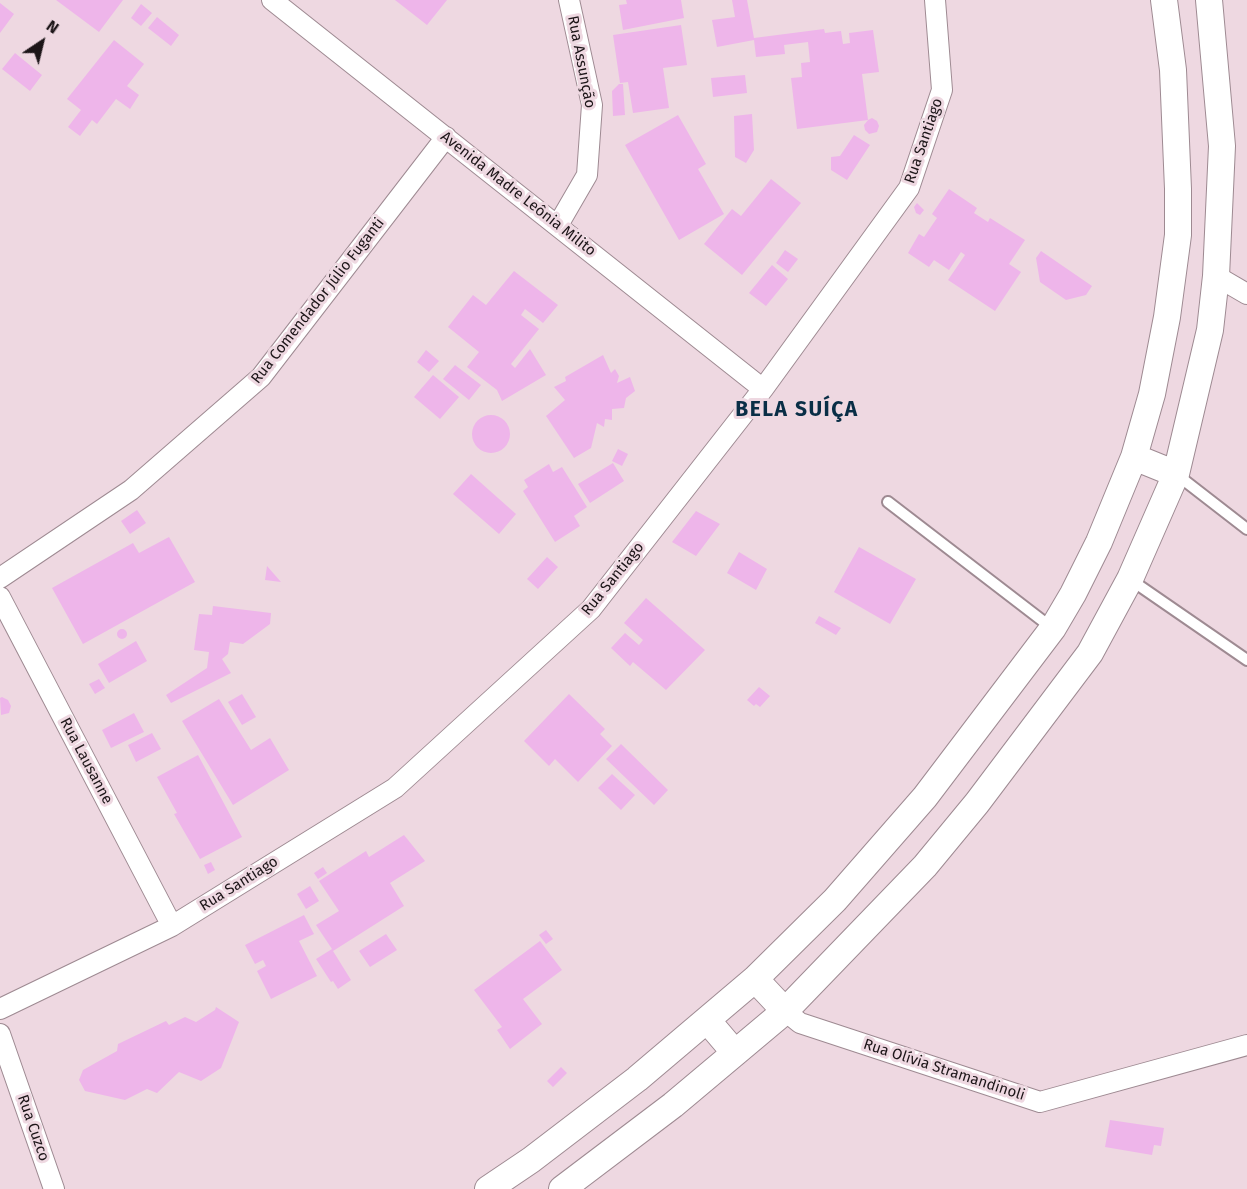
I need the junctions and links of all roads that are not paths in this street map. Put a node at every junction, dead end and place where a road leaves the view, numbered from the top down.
1 (272, 0) edge
2 (569, 0) edge
3 (935, 0) edge
4 (1164, 0) edge
5 (1209, 0) edge
6 (446, 136) junction
7 (558, 225) junction
8 (1216, 276) junction
9 (1247, 294) edge
10 (763, 389) junction
11 (1134, 457) junction
12 (1176, 474) junction
13 (888, 502) dead end
14 (1247, 529) edge
15 (0, 578) edge
16 (1131, 579) junction
17 (0, 597) edge
18 (1053, 628) junction
19 (1247, 660) edge
20 (172, 926) junction
21 (756, 980) junction
22 (0, 1009) edge
23 (784, 1011) junction
24 (707, 1020) junction
25 (0, 1034) edge
26 (1247, 1045) edge
27 (735, 1053) junction
28 (54, 1189) edge
29 (488, 1189) edge
30 (562, 1189) edge

1 - 6 street, Avenida Madre Leônia Milito
2 - 7 street, Rua Assunção
3 - 10 street, Rua Santiago
4 - 11 street
5 - 8 street
6 - 7 street, Avenida Madre Leônia Milito
6 - 15 street, Rua Comendador Júlio Fuganti
7 - 10 street, Avenida Madre Leônia Milito
8 - 9 street
8 - 12 street
10 - 20 street, Rua Santiago
11 - 12 street
11 - 18 street
12 - 14 lane
12 - 16 street
13 - 18 lane
16 - 19 lane
16 - 23 street
17 - 20 street, Rua Lausanne
18 - 21 street
20 - 22 street, Rua Santiago
21 - 23 street
21 - 24 street
23 - 26 street, Rua Olívia Stramandinoli
23 - 27 street
24 - 27 street
24 - 29 street
25 - 28 street, Rua Cuzco
27 - 30 street

